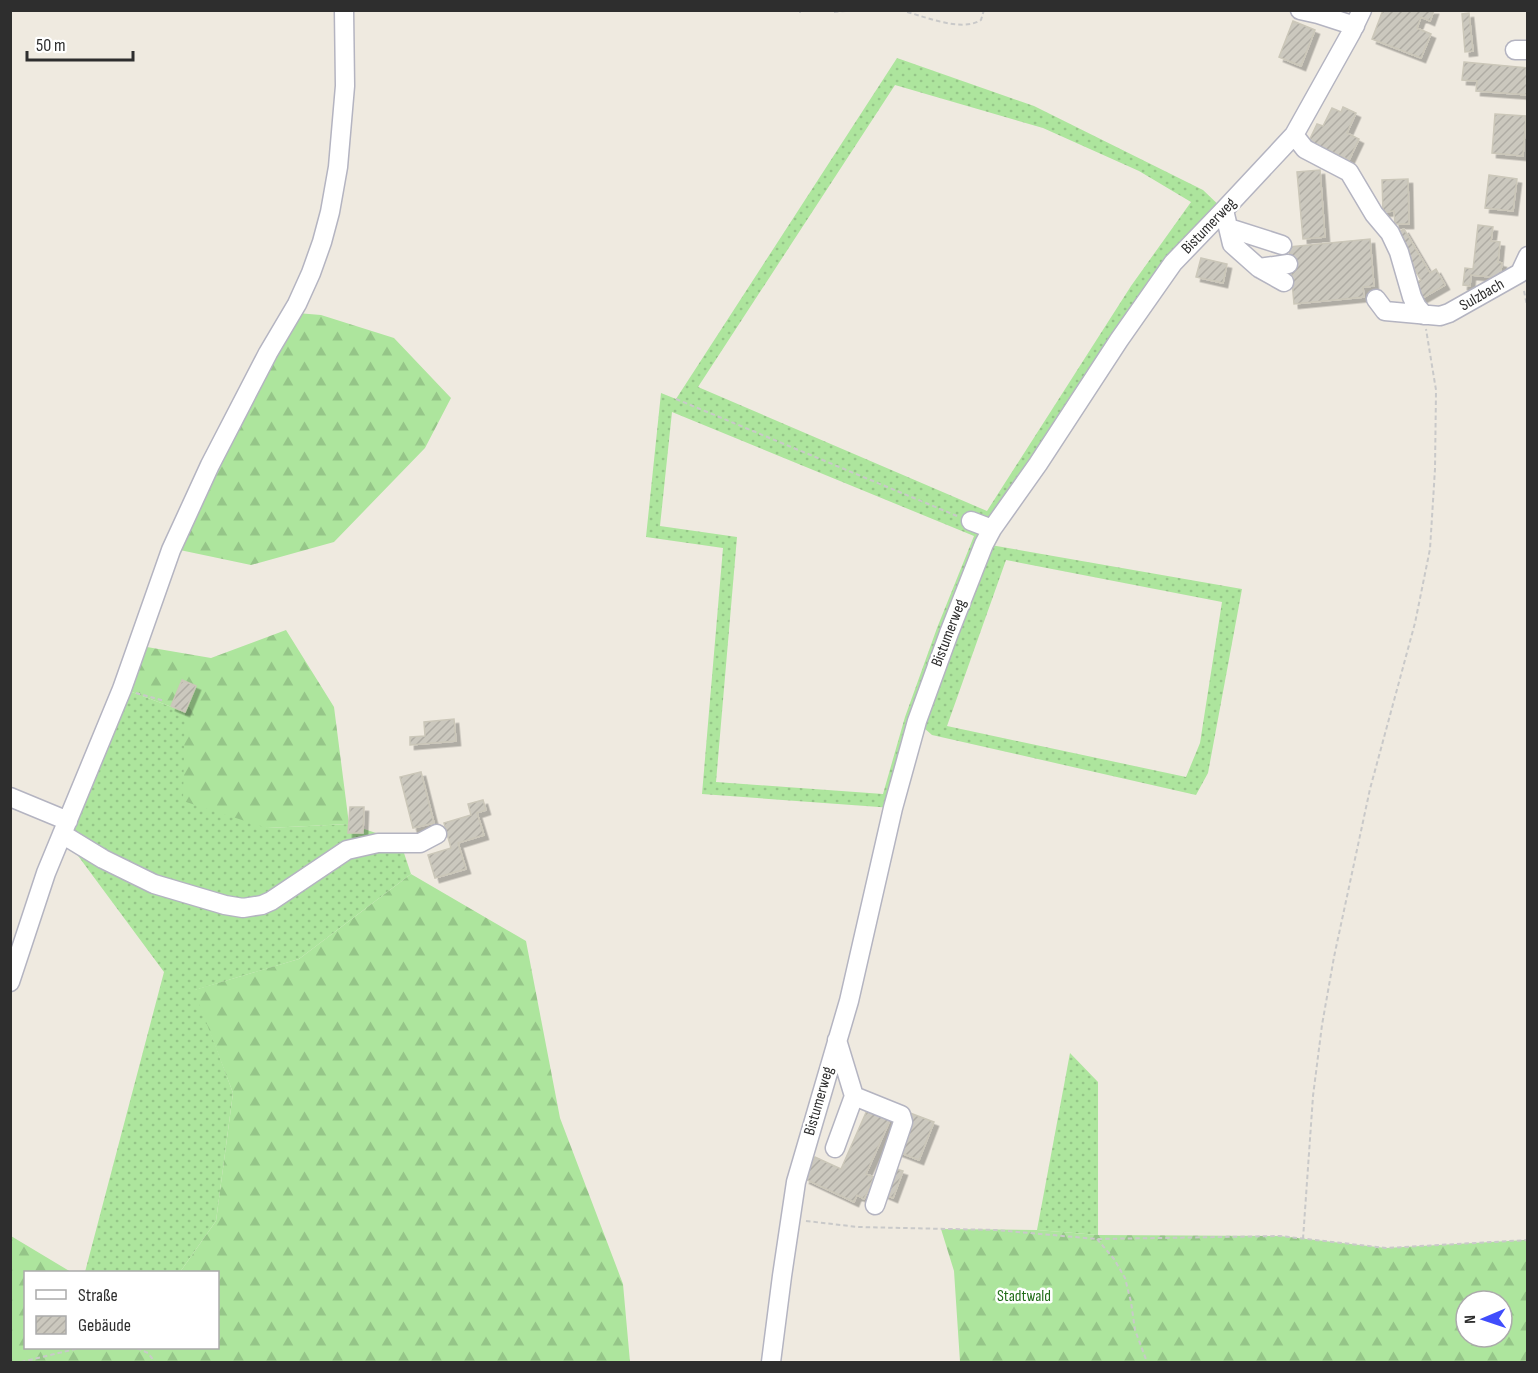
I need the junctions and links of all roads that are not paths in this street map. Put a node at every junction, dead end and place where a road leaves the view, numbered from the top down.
1 (344, 10) edge
2 (1300, 10) edge
3 (1358, 18) edge
4 (1294, 135) junction
5 (1224, 210) junction
6 (1229, 228) junction
7 (1282, 245) dead end
8 (1527, 256) edge
9 (1286, 273) dead end
10 (1376, 300) dead end
11 (1424, 315) junction
12 (970, 521) road end
13 (992, 529) junction
14 (10, 797) edge
15 (65, 828) junction
16 (437, 834) dead end
17 (10, 982) edge
18 (837, 1040) junction
19 (854, 1096) junction
20 (835, 1148) dead end
21 (875, 1205) dead end
22 (771, 1362) edge

1 - 15 street
2 - 3 street
3 - 4 street, Bistumerweg
4 - 5 street, Bistumerweg
4 - 11 street
5 - 6 street
5 - 13 street, Bistumerweg
6 - 7 street
6 - 9 street
8 - 11 street, Sulzbach
10 - 11 street, Sulzbach
12 - 13 street
13 - 18 street, Bistumerweg
14 - 15 street
15 - 16 street
15 - 17 street
18 - 19 street
18 - 22 street, Bistumerweg
19 - 20 street
19 - 21 street

